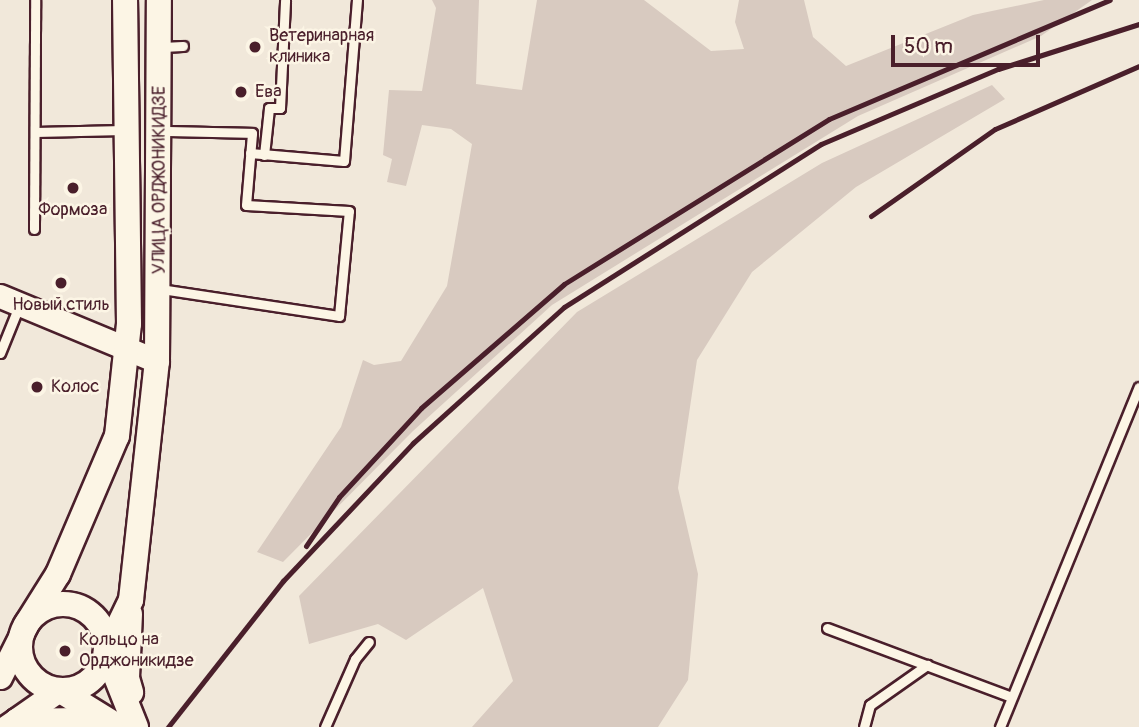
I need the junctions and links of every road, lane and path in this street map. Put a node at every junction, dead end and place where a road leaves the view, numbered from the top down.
1 (35, 0) edge
2 (125, 0) edge
3 (159, 0) edge
4 (285, 0) edge
5 (357, 0) edge
6 (125, 130) junction
7 (161, 131) junction
8 (34, 132) junction
9 (250, 153) junction
10 (264, 155) junction
11 (34, 229) dead end
12 (159, 289) junction
13 (10, 300) edge
14 (128, 351) junction
15 (0, 353) edge
16 (157, 360) junction
17 (1139, 387) edge
18 (131, 600) junction
19 (26, 625) junction
20 (827, 628) dead end
21 (369, 642) dead end
22 (106, 652) junction
23 (927, 665) junction
24 (0, 677) edge
25 (59, 690) junction
26 (1012, 697) junction
27 (11, 723) edge
28 (103, 727) edge
29 (120, 727) edge
30 (138, 727) edge
31 (326, 727) edge
32 (864, 727) edge
33 (1000, 727) edge

1 - 8 lane
2 - 6 main road, УЛИЦА ОРДЖОНИКИДЗЕ
3 - 7 main road, УЛИЦА ОРДЖОНИКИДЗЕ
4 - 10 lane
5 - 10 lane
6 - 8 lane
6 - 14 main road, УЛИЦА ОРДЖОНИКИДЗЕ
7 - 9 lane
7 - 12 main road, УЛИЦА ОРДЖОНИКИДЗЕ
8 - 11 lane
9 - 10 lane
9 - 12 lane
12 - 16 main road, УЛИЦА ОРДЖОНИКИДЗЕ
13 - 14 street
13 - 15 lane
14 - 16 street
14 - 19 main road, УЛИЦА ОРДЖОНИКИДЗЕ
16 - 18 main road, УЛИЦА ОРДЖОНИКИДЗЕ
17 - 26 lane
18 - 22 main road
18 - 30 main road, УЛИЦА ОРДЖОНИКИДЗЕ
19 - 22 main road
19 - 24 street
19 - 25 main road
20 - 23 lane
21 - 31 lane
22 - 25 main road
22 - 30 main road
23 - 26 lane
23 - 32 lane
25 - 27 street
25 - 29 main road
26 - 33 lane
27 - 28 street

